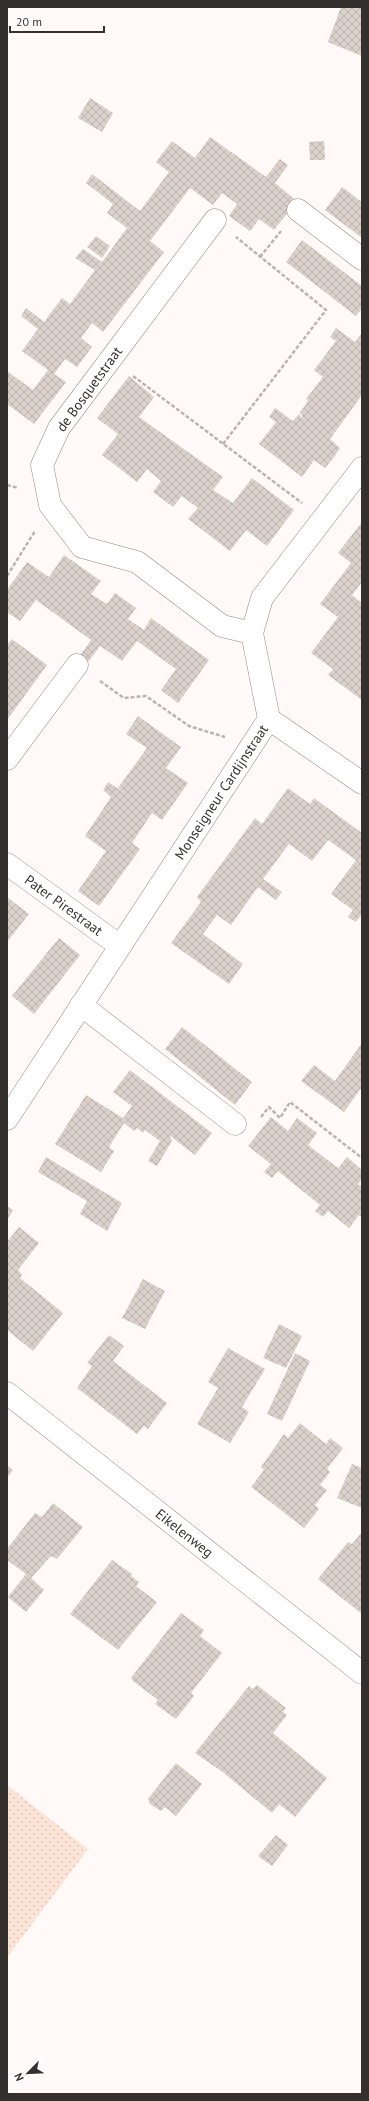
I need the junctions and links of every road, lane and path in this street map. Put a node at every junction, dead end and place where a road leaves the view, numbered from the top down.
1 (298, 210) joint
2 (215, 220) joint
3 (260, 257) junction
4 (362, 260) edge
5 (111, 359) junction
6 (223, 444) junction
7 (362, 468) edge
8 (50, 506) junction
9 (323, 519) junction
10 (7, 576) edge
11 (252, 633) junction
12 (77, 665) joint
13 (269, 719) junction
14 (252, 745) junction
15 (7, 759) edge
16 (362, 783) edge
17 (7, 864) edge
18 (120, 946) junction
19 (81, 1005) junction
20 (7, 1119) edge
21 (235, 1124) joint
22 (362, 1158) edge
23 (7, 1393) edge
24 (362, 1673) edge

1 - 3 path
1 - 4 street
2 - 3 path
2 - 5 street, de Bosquetstraat
3 - 6 path
5 - 6 path
5 - 8 street, de Bosquetstraat
6 - 9 path
7 - 9 street, Monseigneur Cardijnstraat
8 - 10 path
8 - 11 street, de Bosquetstraat
9 - 11 street, Monseigneur Cardijnstraat
11 - 13 street, Monseigneur Cardijnstraat
12 - 14 path
12 - 15 street
13 - 14 street, Monseigneur Cardijnstraat
13 - 16 street
14 - 18 street, Monseigneur Cardijnstraat
17 - 18 street, Pater Pirestraat
18 - 19 street, Monseigneur Cardijnstraat
19 - 20 street, Monseigneur Cardijnstraat
19 - 21 street
21 - 22 path
23 - 24 street, Eikelenweg

